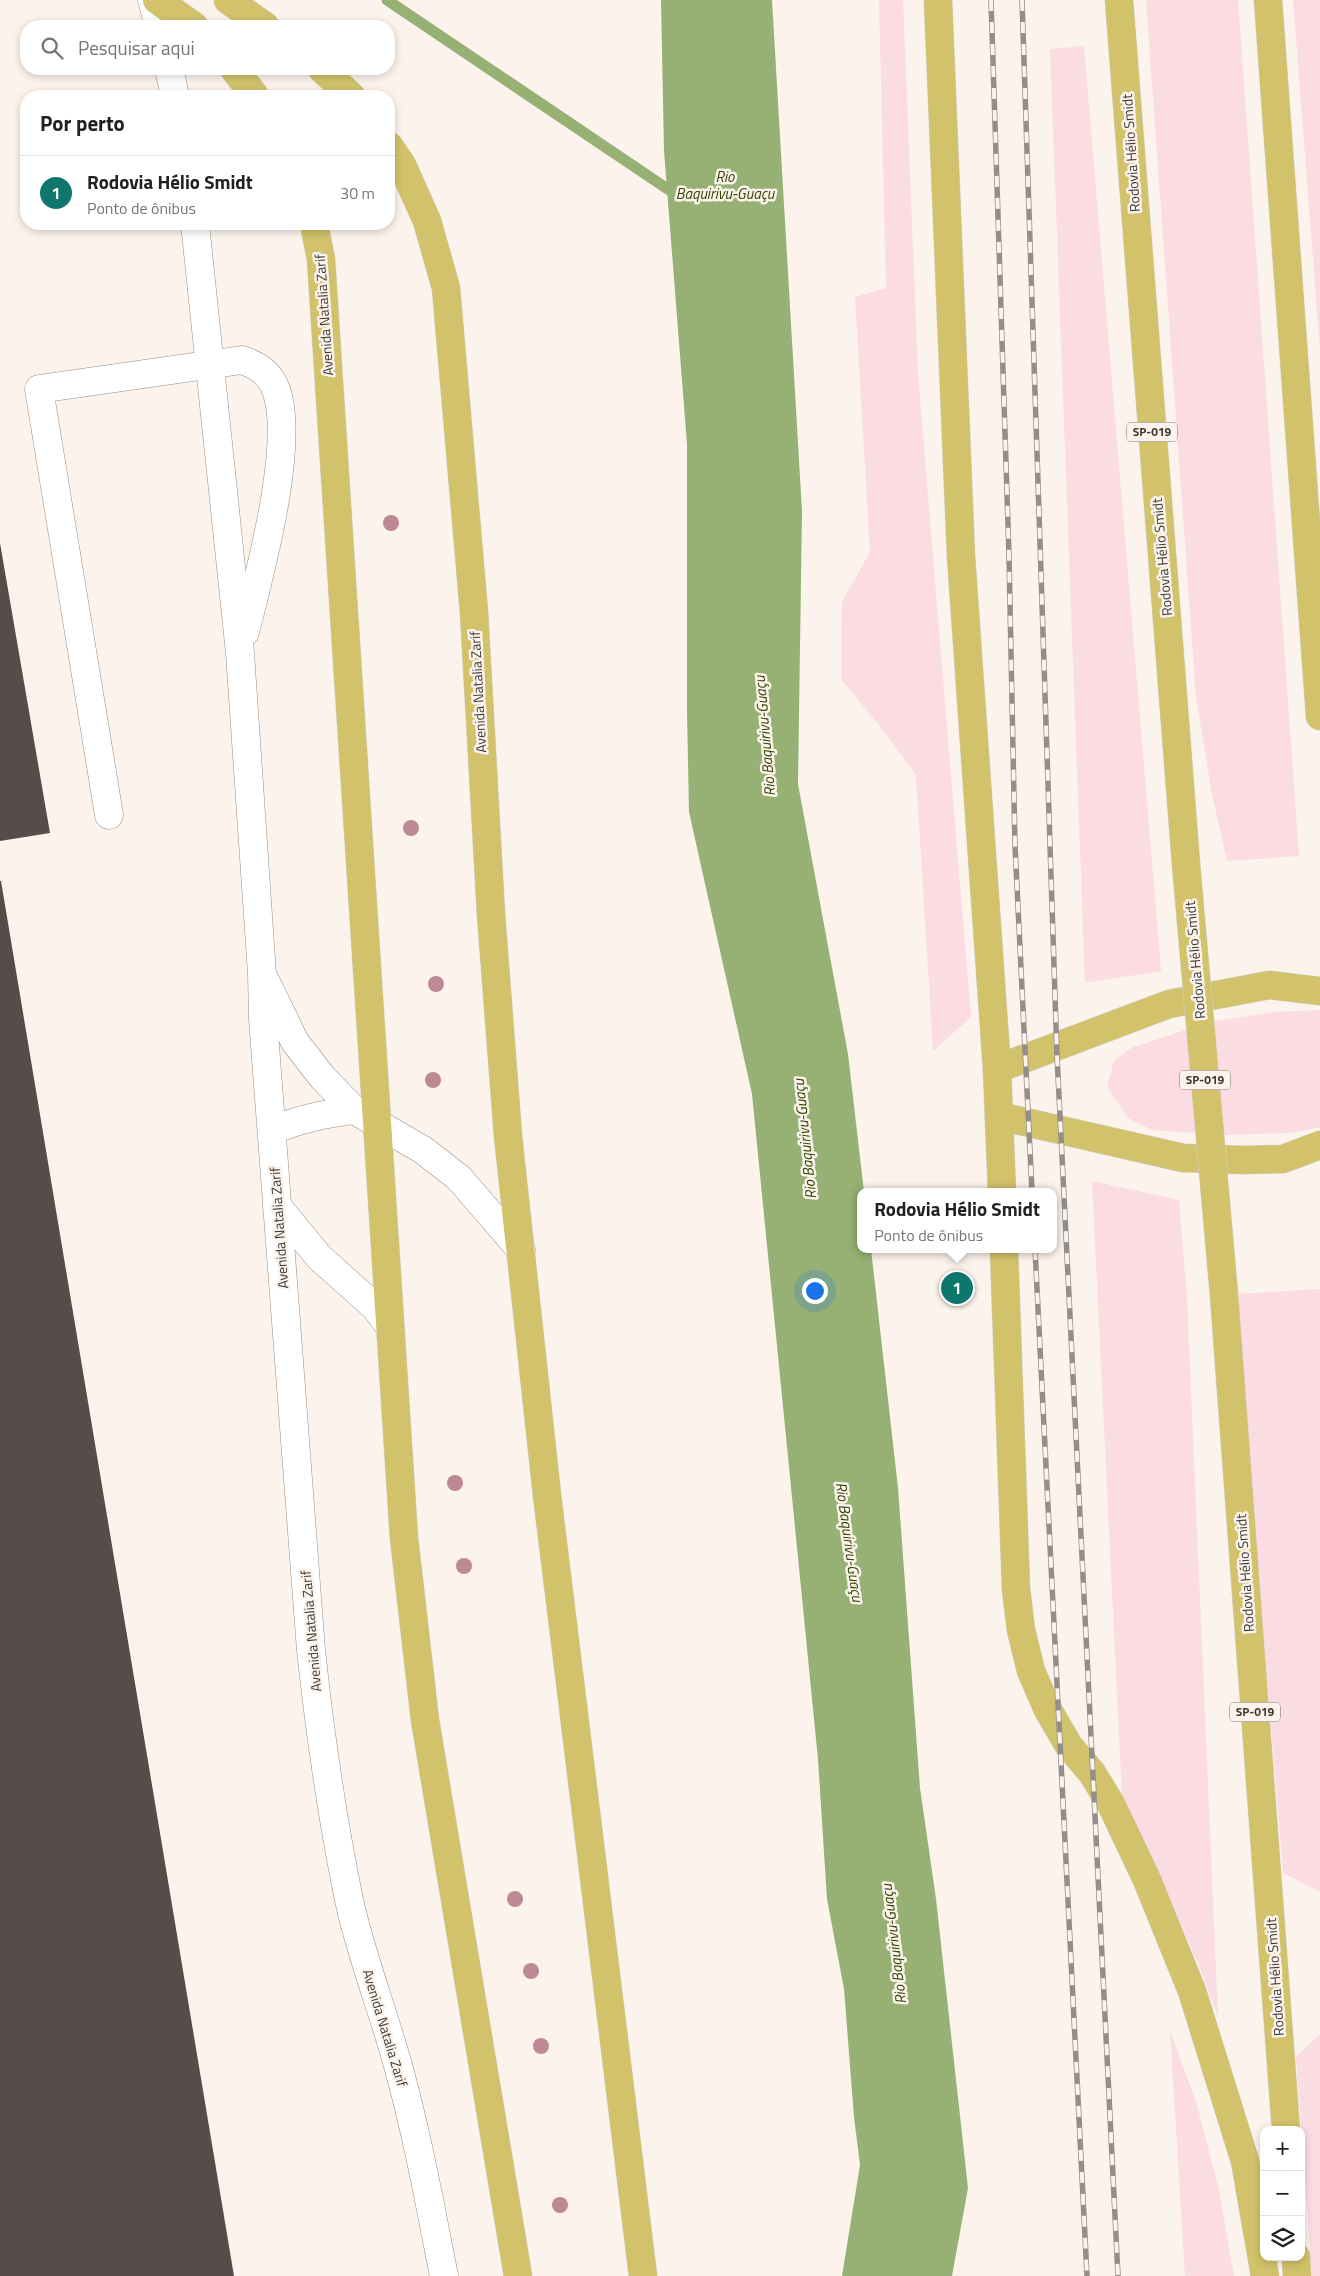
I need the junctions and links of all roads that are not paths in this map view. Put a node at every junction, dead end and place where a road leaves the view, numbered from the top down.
1 (152, 0) edge
2 (156, 0) edge
3 (228, 0) edge
4 (938, 0) edge
5 (1119, 0) edge
6 (1268, 0) edge
7 (157, 20) edge
8 (185, 20) edge
9 (256, 20) edge
10 (170, 75) edge
11 (239, 75) edge
12 (328, 75) edge
13 (174, 90) edge
14 (250, 90) edge
15 (345, 90) edge
16 (395, 155) edge
17 (197, 230) edge
18 (315, 230) edge
19 (211, 364) junction
20 (240, 653) junction
21 (1320, 716) edge
22 (109, 815) dead end
23 (262, 974) junction
24 (1320, 980) edge
25 (1269, 985) junction
26 (1320, 991) edge
27 (997, 1069) junction
28 (354, 1110) junction
29 (999, 1116) junction
30 (378, 1125) junction
31 (272, 1130) junction
32 (1320, 1145) edge
33 (1320, 1156) edge
34 (1283, 1159) junction
35 (1002, 1188) edge
36 (277, 1206) junction
37 (521, 1250) junction
38 (1004, 1253) edge
39 (390, 1327) junction
40 (1286, 2126) edge
41 (1296, 2261) edge
42 (444, 2276) edge
43 (518, 2276) edge
44 (643, 2276) edge
45 (1265, 2276) edge
46 (1297, 2276) edge

1 - 7 street
2 - 8 main road
3 - 9 main road
4 - 27 main road
5 - 40 main road, Rodovia Hélio Smidt / SP-019, bridge
6 - 21 main road
10 - 13 street
11 - 14 main road
12 - 15 main road
16 - 37 main road, Avenida Natalia Zarif
17 - 19 street, Avenida Natalia Zarif
18 - 30 main road, Avenida Natalia Zarif
19 - 20 street, Avenida Natalia Zarif
19 - 20 street, Avenida Natalia Zarif
19 - 22 street
20 - 23 street, Avenida Natalia Zarif
23 - 28 street, Avenida Natalia Zarif
23 - 31 street, Avenida Natalia Zarif
24 - 25 street
25 - 26 main road
25 - 27 main road
27 - 29 main road
28 - 30 street, Avenida Natalia Zarif
28 - 31 street
29 - 34 main road
29 - 35 main road
30 - 37 street, Avenida Natalia Zarif
30 - 39 main road, Avenida Natalia Zarif
31 - 36 street, Avenida Natalia Zarif
32 - 34 main road
33 - 34 street
36 - 39 street
36 - 42 street, Avenida Natalia Zarif
37 - 44 main road, Avenida Natalia Zarif
38 - 45 main road
39 - 43 main road, Avenida Natalia Zarif
41 - 46 main road

